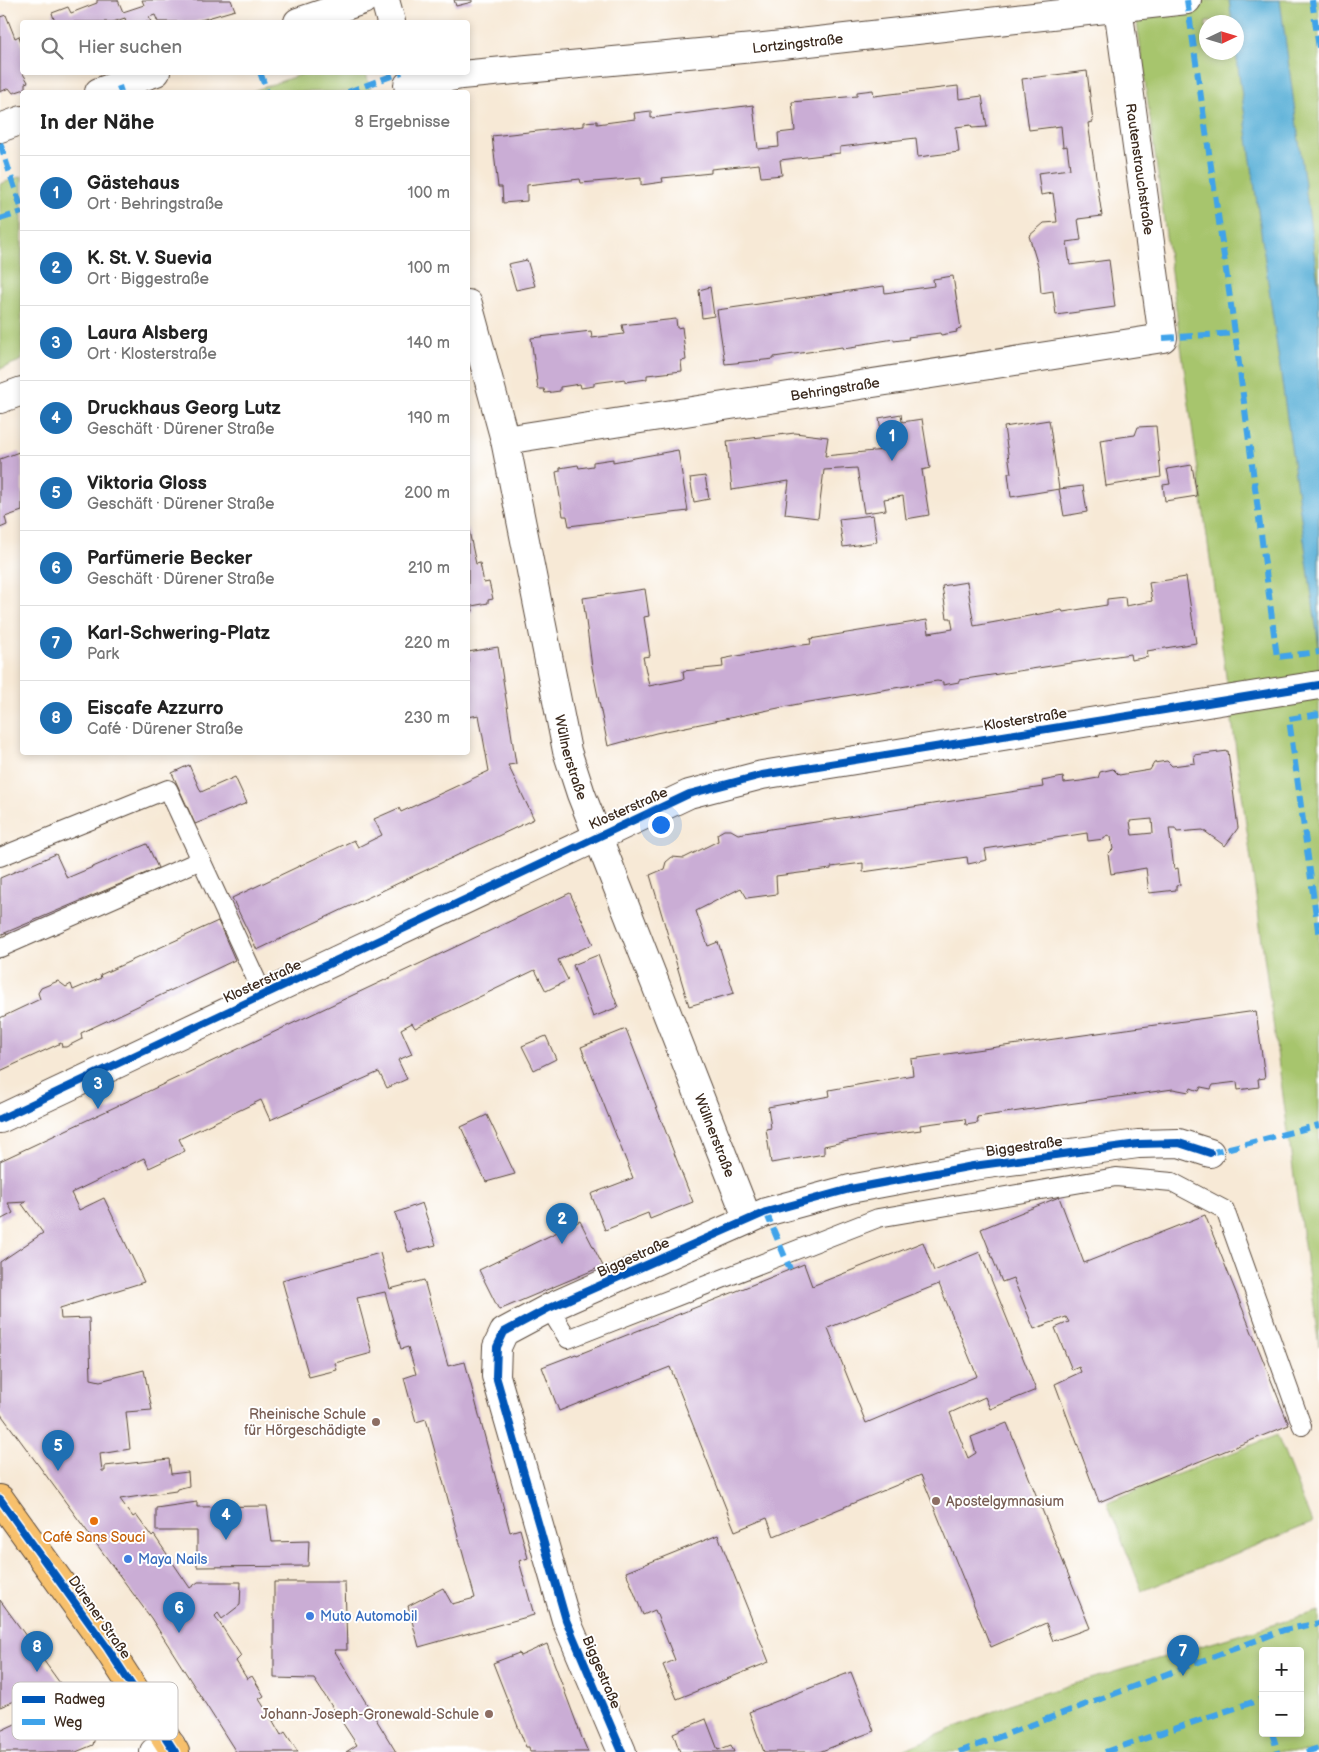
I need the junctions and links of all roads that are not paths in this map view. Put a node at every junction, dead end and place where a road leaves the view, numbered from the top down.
1 (363, 0) edge
2 (385, 0) edge
3 (1187, 0) edge
4 (1118, 4) edge
5 (304, 20) edge
6 (390, 20) edge
7 (470, 74) edge
8 (148, 75) edge
9 (461, 75) edge
10 (407, 83) edge
11 (106, 90) edge
12 (20, 121) edge
13 (0, 128) edge
14 (470, 311) edge
15 (1163, 338) joint
16 (20, 392) edge
17 (0, 399) edge
18 (505, 440) junction
19 (1319, 685) edge
20 (598, 836) junction
21 (0, 857) edge
22 (201, 860) junction
23 (0, 948) edge
24 (262, 994) junction
25 (0, 1118) edge
26 (1210, 1153) dead end
27 (748, 1220) junction
28 (549, 1308) junction
29 (1302, 1426) dead end
30 (0, 1499) edge
31 (127, 1682) edge
32 (622, 1752) edge

1 - 5 street
2 - 6 street
3 - 4 street, Lortzingstraße
4 - 7 street, Lortzingstraße
4 - 15 street, Rautenstrauchstraße
8 - 11 street
9 - 10 street, Lortzingstraße
12 - 13 street
14 - 18 street, Wüllnerstraße
15 - 18 street, Behringstraße
16 - 17 street
18 - 20 street, Wüllnerstraße
19 - 20 street, Klosterstraße
20 - 24 street, Klosterstraße
20 - 27 street, Wüllnerstraße
21 - 22 lane
22 - 23 lane
22 - 24 lane
24 - 25 street, Klosterstraße
26 - 27 street, Biggestraße
27 - 28 street, Biggestraße
28 - 29 lane
28 - 32 street, Biggestraße
30 - 31 main road, Dürener Straße

